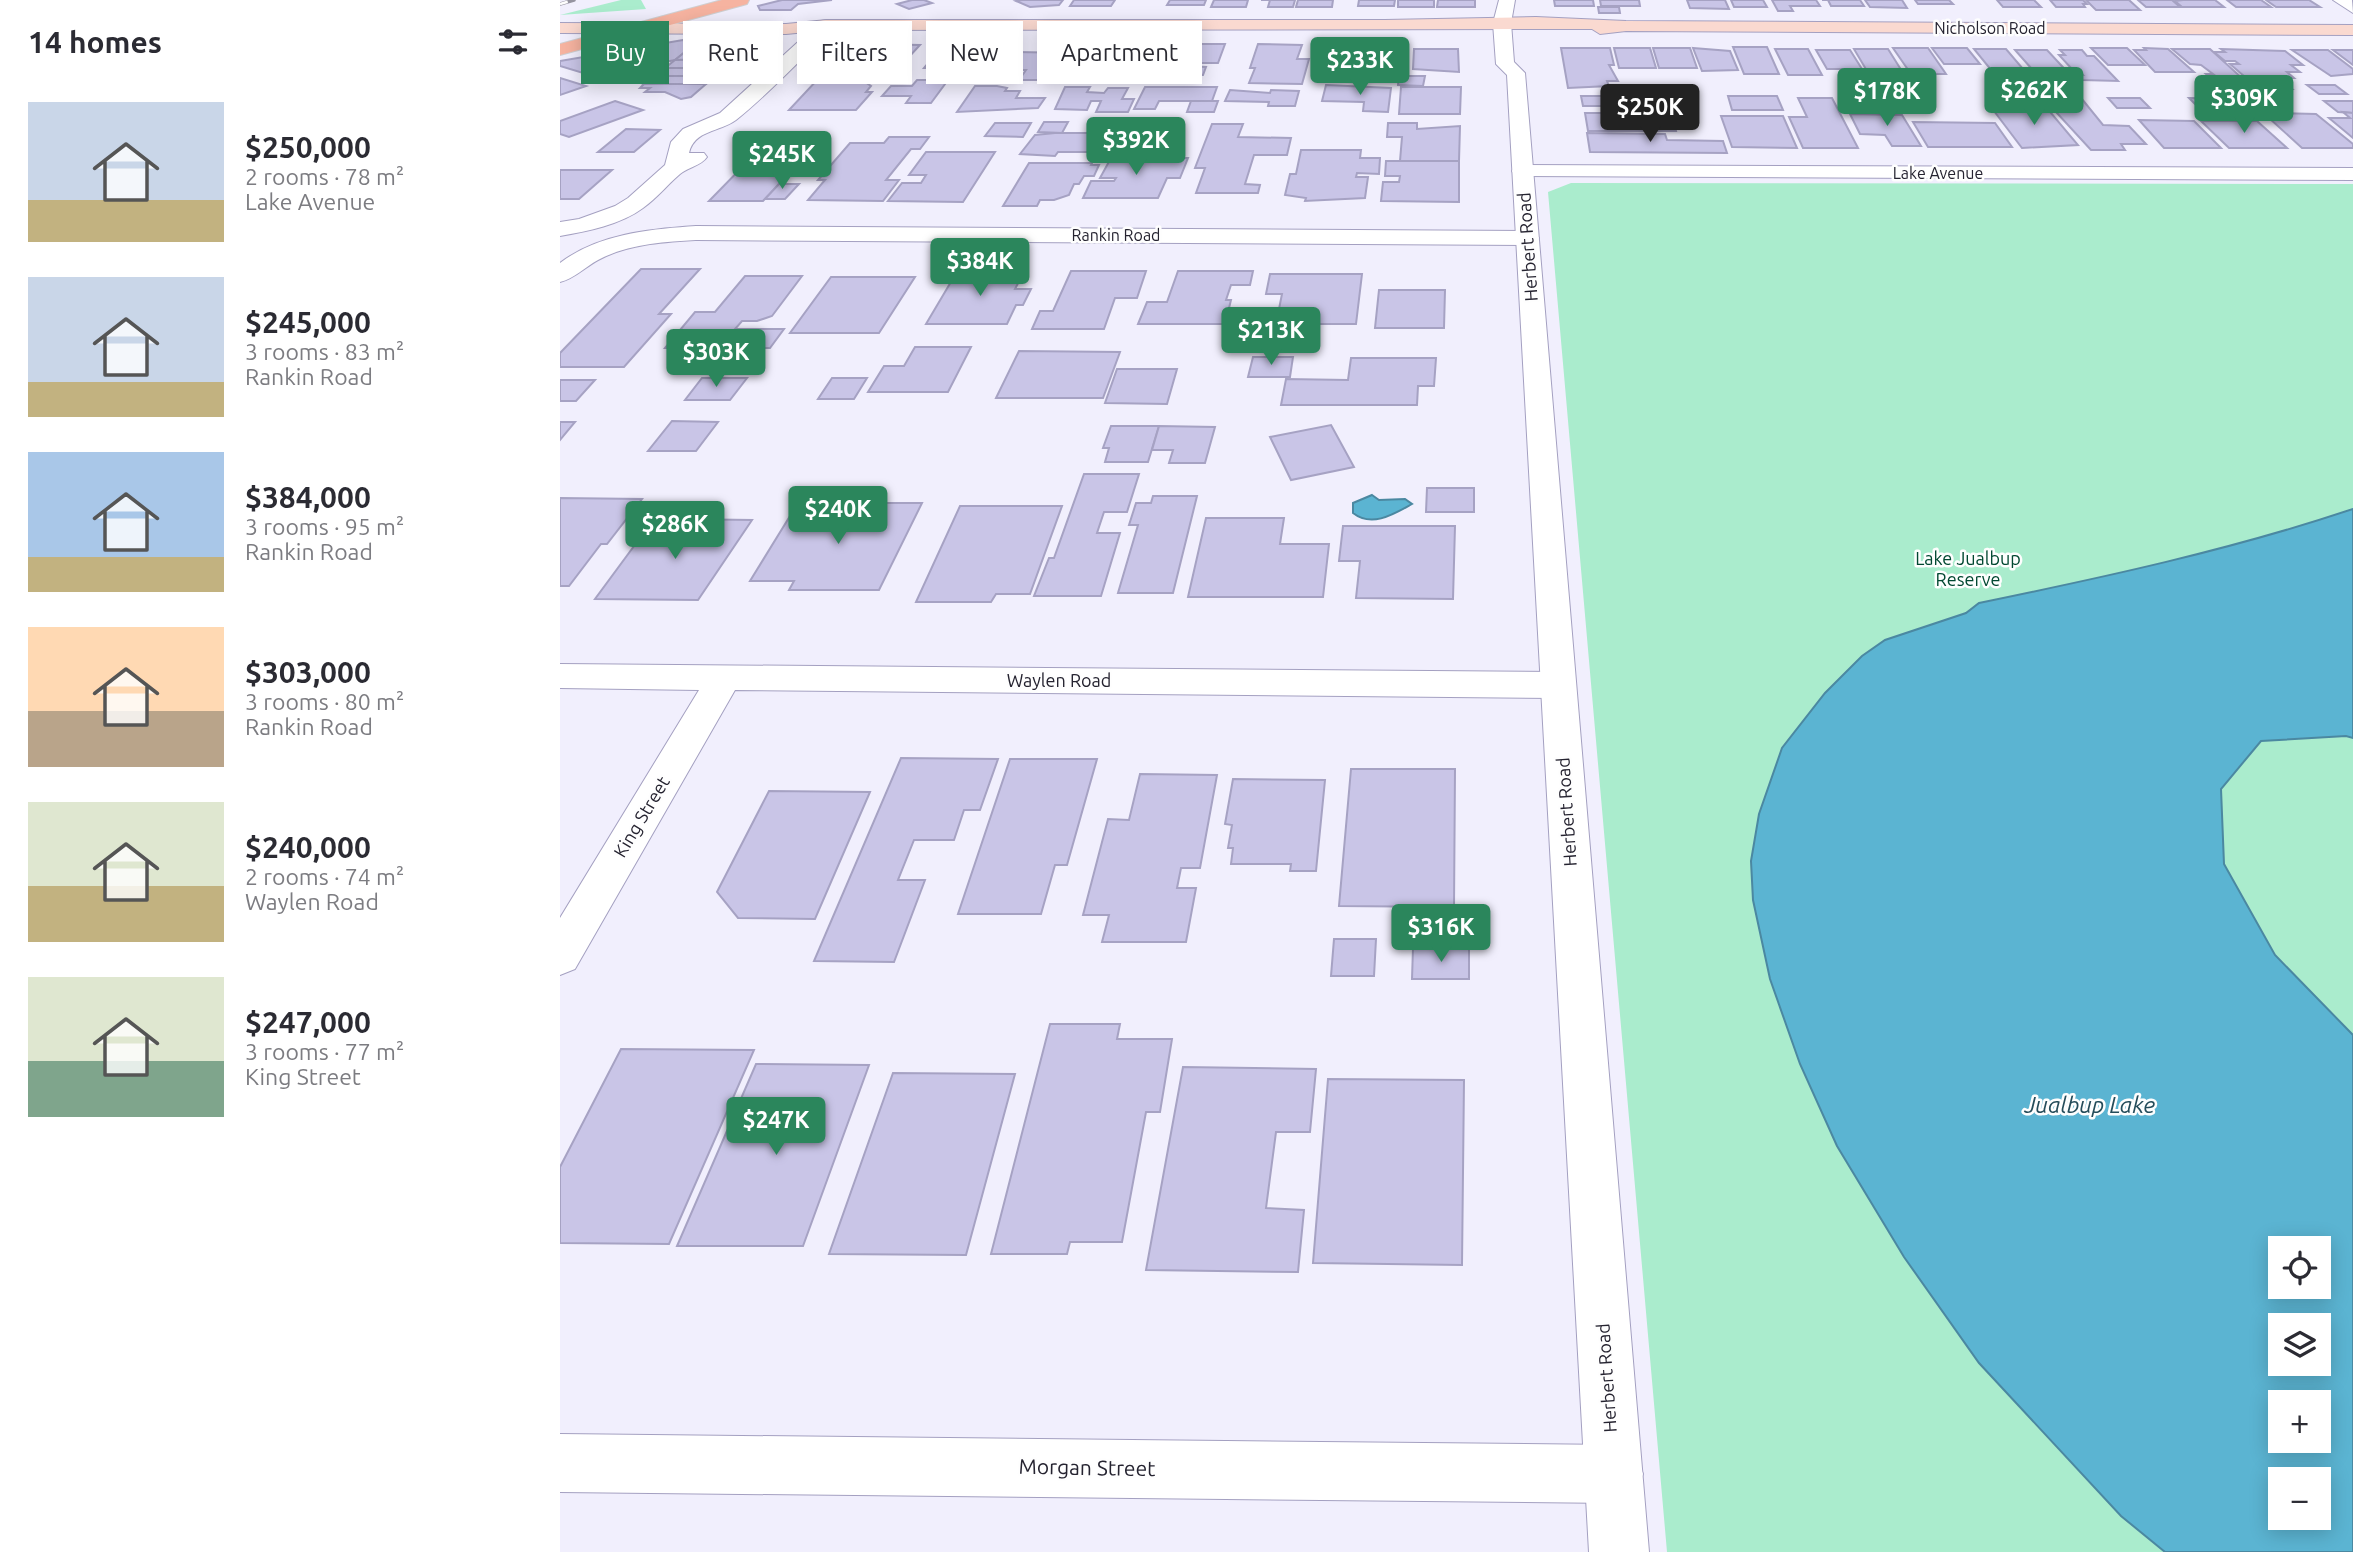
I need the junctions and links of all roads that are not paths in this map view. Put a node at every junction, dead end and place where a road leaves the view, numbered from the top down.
1 (699, 0) edge
2 (741, 0) edge
3 (1507, 0) edge
4 (1523, 0) edge
5 (2341, 0) edge
6 (2353, 8) edge
7 (560, 20) edge
8 (666, 20) junction
9 (581, 21) edge
10 (640, 21) edge
11 (658, 21) edge
12 (803, 21) edge
13 (669, 25) edge
14 (912, 25) edge
15 (1502, 26) junction
16 (560, 28) edge
17 (581, 28) edge
18 (797, 28) edge
19 (2353, 30) edge
20 (581, 34) edge
21 (560, 40) edge
22 (581, 42) edge
23 (1522, 43) junction
24 (560, 50) edge
25 (797, 53) edge
26 (1523, 172) junction
27 (2353, 174) edge
28 (560, 229) edge
29 (1527, 237) junction
30 (560, 275) edge
31 (560, 676) edge
32 (724, 678) junction
33 (1558, 685) junction
34 (560, 956) edge
35 (560, 1463) edge
36 (1614, 1474) junction
37 (1619, 1552) edge

1 - 10 main road
2 - 8 main road
3 - 15 street, Herbert Road
4 - 23 street, Herbert Road
5 - 6 street
7 - 9 main road
8 - 11 main road
8 - 12 main road, Nicholson Road
13 - 18 main road, Nicholson Road
14 - 15 main road, Nicholson Road
15 - 23 main road, Nicholson Road
15 - 23 street, Herbert Road
16 - 17 main road, Nicholson Road
19 - 23 main road, Nicholson Road
20 - 21 main road
22 - 24 main road
23 - 26 street, Herbert Road
25 - 28 street
26 - 27 street, Lake Avenue
26 - 29 street, Herbert Road
29 - 30 street, Rankin Road
29 - 33 street, Herbert Road
31 - 32 street, Waylen Road
32 - 33 street, Waylen Road
32 - 34 street, King Street
33 - 36 street, Herbert Road
35 - 36 street, Morgan Street
36 - 37 street, Herbert Road

